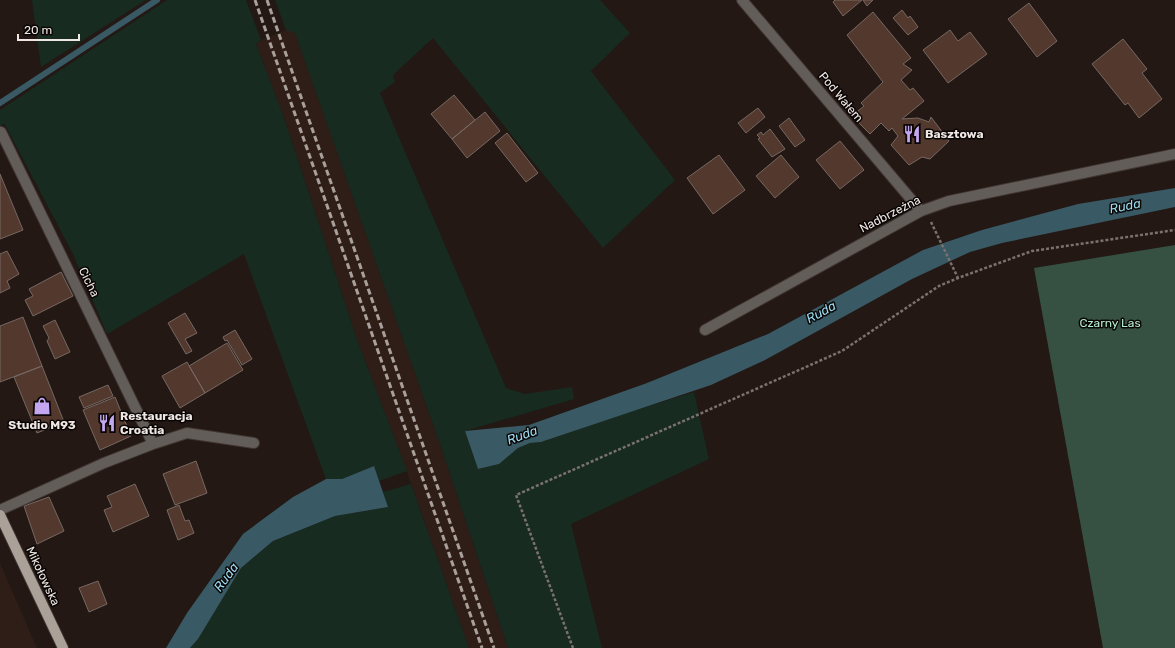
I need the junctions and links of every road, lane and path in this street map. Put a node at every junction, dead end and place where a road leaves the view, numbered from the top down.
1 (742, 0) edge
2 (1, 132) dead end
3 (1175, 154) edge
4 (921, 211) junction
5 (1175, 230) edge
6 (936, 233) dead end
7 (958, 278) junction
8 (705, 330) dead end
9 (254, 443) dead end
10 (153, 444) junction
11 (0, 510) edge
12 (0, 515) edge
13 (63, 648) edge
14 (573, 648) edge

1 - 4 street, Pod Wałem
2 - 10 street, Cicha
3 - 4 street, Nadbrzeżna
4 - 8 street, Nadbrzeżna
5 - 7 path
6 - 7 path
7 - 14 path
9 - 10 street
10 - 11 street
12 - 13 main road, Mikołowska

